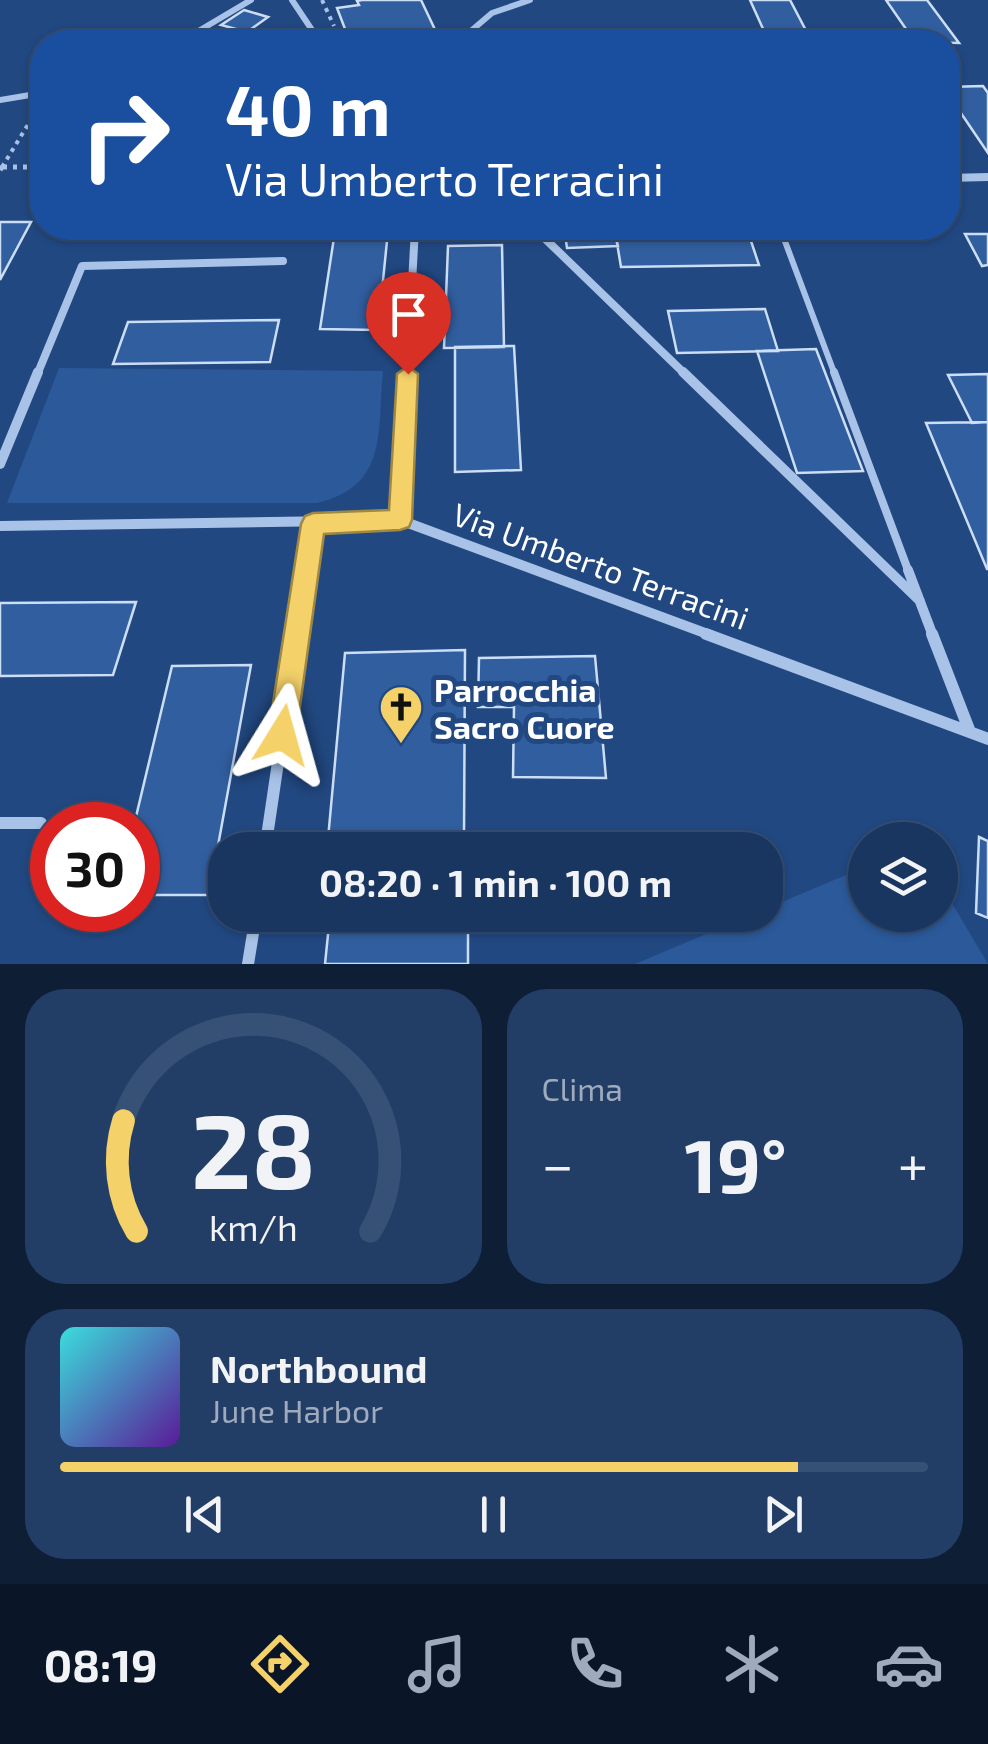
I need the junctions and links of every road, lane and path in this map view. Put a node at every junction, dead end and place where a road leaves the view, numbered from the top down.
1 (250, 0) edge
2 (292, 0) edge
3 (530, 0) edge
4 (200, 30) edge
5 (312, 30) edge
6 (472, 30) edge
7 (30, 97) edge
8 (0, 100) edge
9 (30, 117) edge
10 (30, 168) edge
11 (1, 169) edge
12 (988, 177) edge
13 (960, 178) edge
14 (414, 240) edge
15 (546, 240) edge
16 (784, 240) edge
17 (283, 262) dead end
18 (0, 464) edge
19 (400, 520) junction
20 (313, 524) junction
21 (0, 526) edge
22 (908, 570) joint
23 (920, 601) junction
24 (970, 732) junction
25 (988, 738) edge
26 (0, 823) edge
27 (30, 823) edge
28 (268, 832) edge
29 (253, 932) edge
30 (248, 964) edge

1 - 4 street
2 - 5 street
3 - 6 street
7 - 8 street
9 - 11 path
10 - 11 path
12 - 13 street
14 - 19 street
15 - 23 street
16 - 22 lane
17 - 18 street
19 - 20 street, Via Umberto Terracini
19 - 24 street, Via Umberto Terracini
20 - 21 street, Via Umberto Terracini
20 - 28 street
22 - 23 street
23 - 24 street
24 - 25 street, Via Umberto Terracini
26 - 27 street
29 - 30 street

